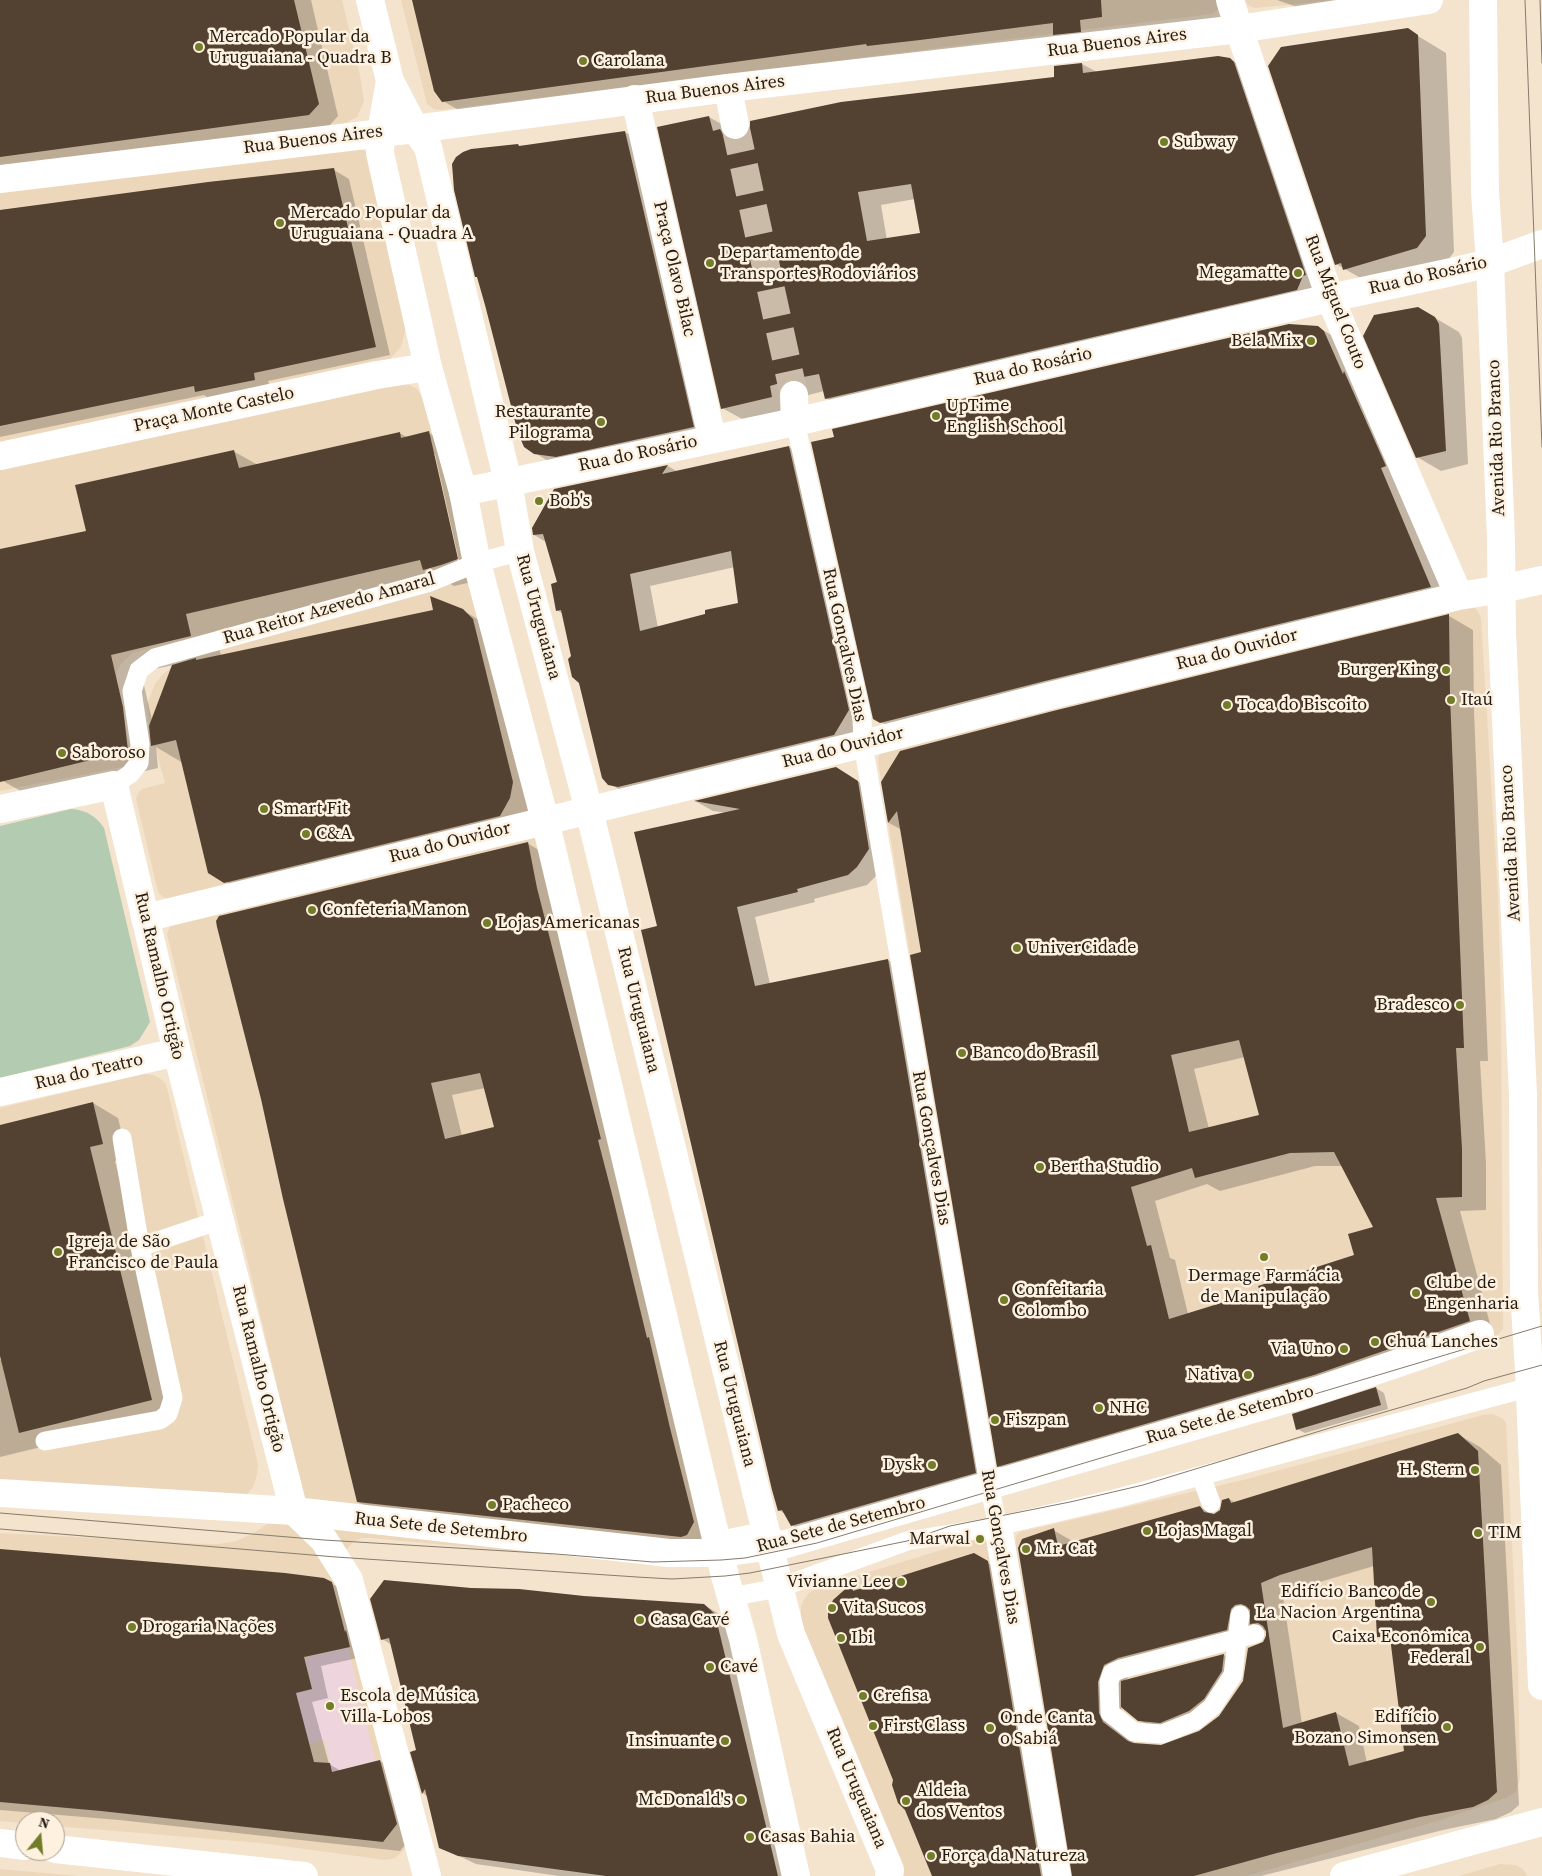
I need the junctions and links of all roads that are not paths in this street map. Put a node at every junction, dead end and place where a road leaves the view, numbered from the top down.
1 (370, 0) edge
2 (1230, 0) edge
3 (1429, 0) edge
4 (1483, 0) edge
5 (1239, 29) junction
6 (390, 81) junction
7 (728, 88) junction
8 (636, 99) junction
9 (735, 125) tunnel mouth
10 (415, 128) junction
11 (381, 132) junction
12 (0, 179) edge
13 (1542, 244) edge
14 (1490, 263) junction
15 (1330, 298) junction
16 (428, 367) junction
17 (794, 395) tunnel mouth
18 (795, 422) junction
19 (712, 438) junction
20 (0, 456) edge
21 (508, 482) junction
22 (462, 492) junction
23 (520, 551) junction
24 (477, 563) junction
25 (1542, 580) edge
26 (1502, 589) junction
27 (1459, 596) junction
28 (863, 744) junction
29 (114, 785) junction
30 (0, 809) edge
31 (589, 810) junction
32 (544, 820) junction
33 (145, 918) junction
34 (177, 1052) junction
35 (0, 1092) edge
36 (122, 1138) dead end
37 (220, 1220) junction
38 (140, 1247) junction
39 (1480, 1334) dead end
40 (1530, 1387) junction
41 (45, 1440) dead end
42 (1200, 1476) junction
43 (989, 1485) junction
44 (0, 1493) edge
45 (1211, 1503) dead end
46 (294, 1511) junction
47 (998, 1526) junction
48 (767, 1539) junction
49 (718, 1547) junction
50 (779, 1588) junction
51 (730, 1596) junction
52 (1240, 1614) dead end
53 (1255, 1634) dead end
54 (1542, 1686) edge
55 (1542, 1822) edge
56 (0, 1843) edge
57 (15, 1845) edge
58 (65, 1850) edge
59 (304, 1876) edge
60 (427, 1876) edge
61 (796, 1876) edge
62 (889, 1876) edge
63 (1057, 1876) edge
64 (1344, 1876) edge

1 - 6 street, Rua Uruguaiana
2 - 5 street, Rua Miguel Couto
3 - 5 street, Rua Buenos Aires
4 - 14 street, Avenida Rio Branco
5 - 7 street, Rua Buenos Aires
5 - 15 street, Rua Miguel Couto
6 - 10 street, Rua Uruguaiana
6 - 11 street, Rua Uruguaiana
7 - 8 street, Rua Buenos Aires
7 - 9 street
8 - 10 street, Rua Buenos Aires
8 - 19 street, Praça Olavo Bilac
10 - 11 street, Rua Buenos Aires
10 - 21 street, Rua Uruguaiana
11 - 12 street, Rua Buenos Aires
11 - 16 street, Rua Uruguaiana
13 - 14 street, Rua do Rosário
14 - 15 street, Rua do Rosário
14 - 26 street, Avenida Rio Branco
15 - 18 street, Rua do Rosário
15 - 27 street, Rua Miguel Couto
16 - 20 street, Praça Monte Castelo
16 - 22 street, Rua Uruguaiana
17 - 18 street
18 - 19 street, Rua do Rosário
18 - 28 lane, Rua Gonçalves Dias
19 - 21 street, Rua do Rosário
21 - 22 street, Rua do Rosário
21 - 23 street, Rua Uruguaiana
22 - 24 street, Rua Uruguaiana
23 - 24 lane, Rua Reitor Azevedo Amaral
23 - 31 street, Rua Uruguaiana
24 - 29 lane, Rua Reitor Azevedo Amaral
24 - 32 street, Rua Uruguaiana
25 - 26 street, Rua do Ouvidor
26 - 27 street, Rua do Ouvidor
26 - 40 street, Avenida Rio Branco
27 - 28 street, Rua do Ouvidor
28 - 31 street, Rua do Ouvidor
28 - 43 lane, Rua Gonçalves Dias
29 - 30 street
29 - 33 street, Rua Ramalho Ortigão
31 - 32 street, Rua do Ouvidor
31 - 48 street, Rua Uruguaiana
32 - 33 street, Rua do Ouvidor
32 - 49 street, Rua Uruguaiana
33 - 34 street, Rua Ramalho Ortigão
34 - 35 street, Rua do Teatro
34 - 37 street, Rua Ramalho Ortigão
36 - 38 lane
37 - 38 lane
37 - 46 street, Rua Ramalho Ortigão
38 - 41 lane
39 - 43 street, Rua Sete de Setembro
40 - 42 lane, Rua Sete de Setembro
40 - 54 street, Avenida Rio Branco
42 - 45 lane
42 - 47 lane, Rua Sete de Setembro
43 - 47 lane, Rua Gonçalves Dias
43 - 48 street, Rua Sete de Setembro
44 - 46 street, Rua Sete de Setembro
46 - 49 street, Rua Sete de Setembro
46 - 60 street
47 - 50 lane, Rua Sete de Setembro
47 - 63 street, Rua Gonçalves Dias
48 - 49 street, Rua Sete de Setembro
48 - 50 street, Rua Uruguaiana
49 - 51 street, Rua Uruguaiana
50 - 51 lane, Rua Sete de Setembro
50 - 62 street, Rua Uruguaiana
51 - 61 street, Rua Uruguaiana
52 - 53 lane
55 - 64 street
56 - 57 street
58 - 59 street

